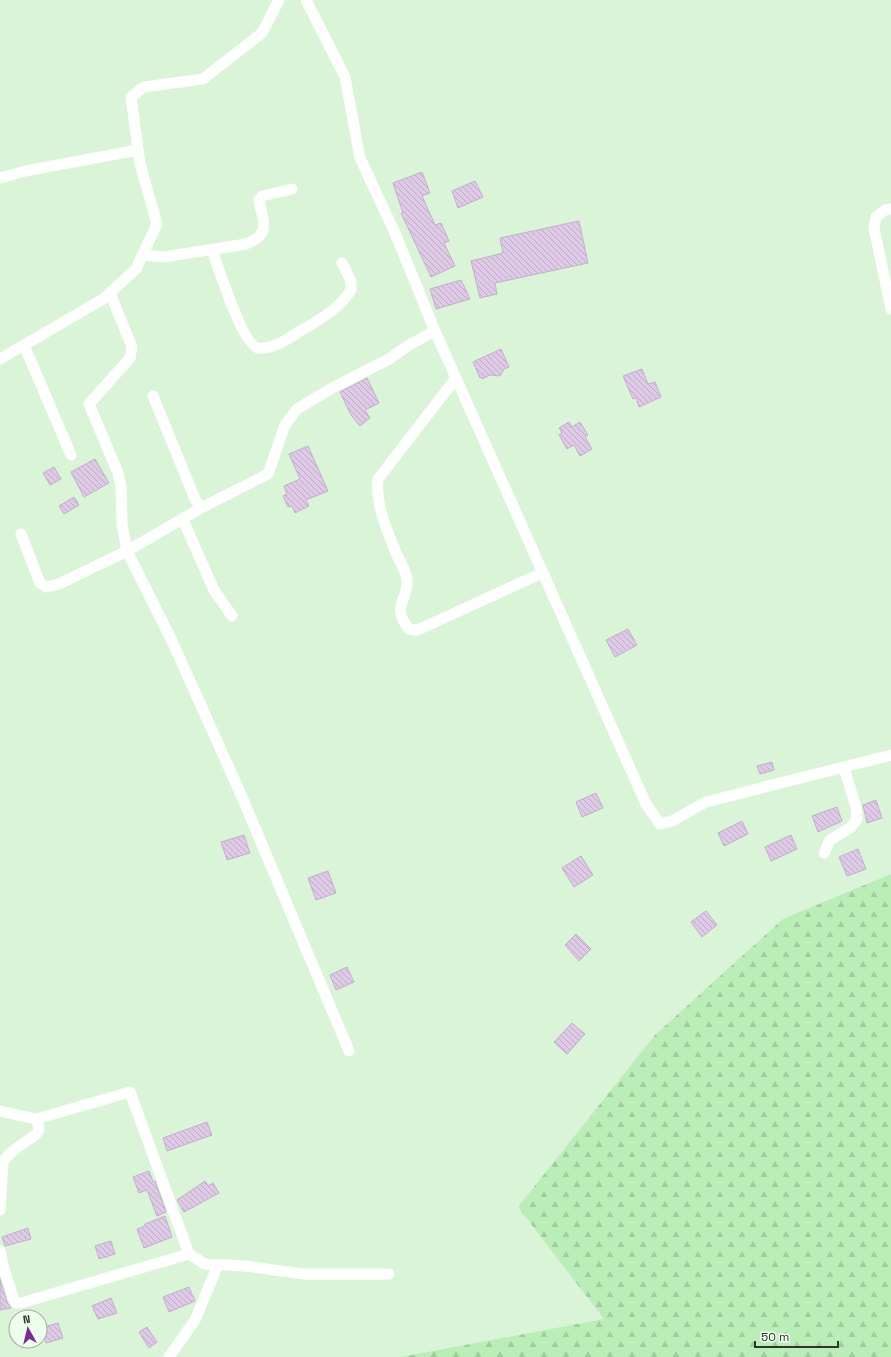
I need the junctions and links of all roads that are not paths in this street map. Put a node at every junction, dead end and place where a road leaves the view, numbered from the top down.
1 (279, 0) edge
2 (306, 0) edge
3 (138, 150) junction
4 (0, 178) edge
5 (292, 189) dead end
6 (891, 209) edge
7 (212, 250) junction
8 (142, 255) junction
9 (342, 263) dead end
10 (110, 293) junction
11 (891, 309) edge
12 (435, 331) junction
13 (24, 345) junction
14 (0, 359) edge
15 (456, 378) junction
16 (153, 396) dead end
17 (71, 455) dead end
18 (201, 508) junction
19 (183, 520) junction
20 (21, 534) dead end
21 (127, 551) junction
22 (542, 573) junction
23 (232, 616) dead end
24 (891, 755) edge
25 (844, 768) junction
26 (824, 853) dead end
27 (349, 1051) dead end
28 (0, 1111) edge
29 (36, 1119) junction
30 (0, 1210) edge
31 (0, 1251) edge
32 (189, 1254) junction
33 (218, 1265) junction
34 (389, 1274) dead end
35 (169, 1357) edge

1 - 3 street
2 - 12 street
3 - 4 street
3 - 8 street
5 - 7 street
6 - 11 street
7 - 8 street
7 - 9 street
8 - 10 street
10 - 13 street
10 - 21 street
12 - 15 street
12 - 18 street
13 - 14 street
13 - 17 street
15 - 22 street
15 - 22 street
16 - 18 street
18 - 19 street
19 - 21 street
19 - 23 street
20 - 21 street
21 - 27 street
22 - 25 street
24 - 25 street
25 - 26 street
28 - 29 street
29 - 30 street
29 - 32 street
31 - 32 street
32 - 33 street
33 - 34 street
33 - 35 street

